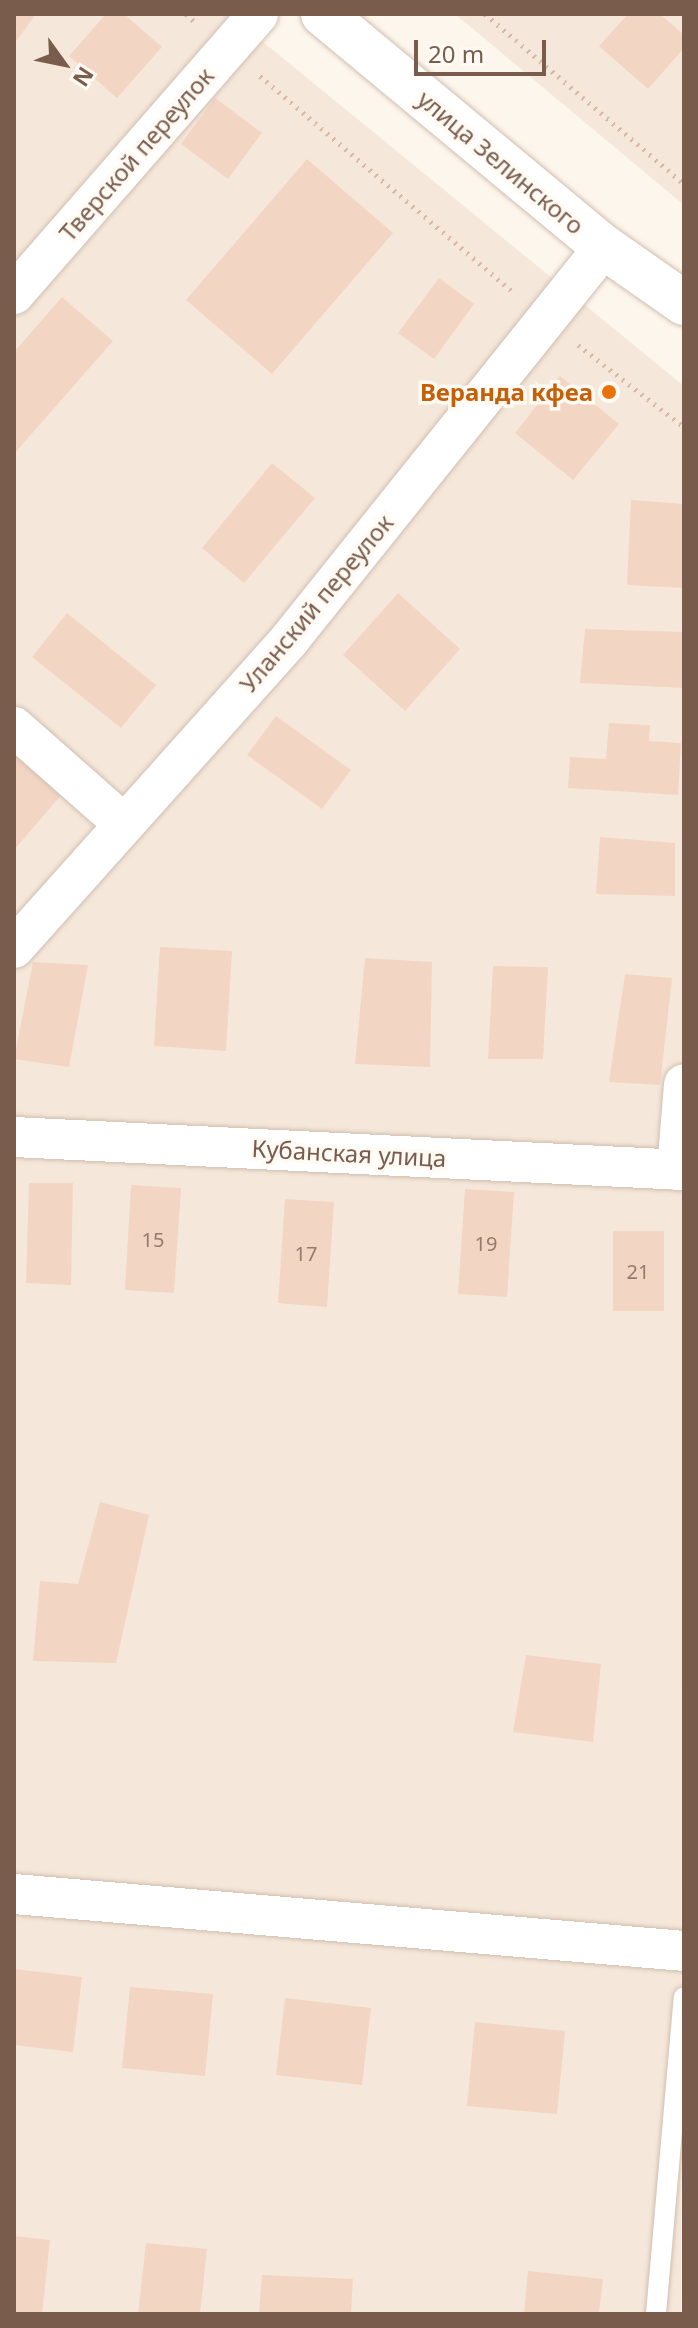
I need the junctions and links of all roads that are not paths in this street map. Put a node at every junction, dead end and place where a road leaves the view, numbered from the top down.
1 (258, 14) edge
2 (323, 14) edge
3 (604, 247) junction
4 (14, 294) edge
5 (684, 303) edge
6 (14, 727) edge
7 (123, 823) junction
8 (14, 948) edge
9 (684, 1084) edge
10 (14, 1137) edge
11 (680, 1170) edge
12 (14, 1894) edge
13 (684, 1951) edge
14 (684, 1997) edge
15 (656, 2314) edge

1 - 4 street, Тверской переулок
2 - 3 main road, улица Зелинского
3 - 5 main road, улица Зелинского
3 - 7 street, Уланский переулок
6 - 7 street
7 - 8 street, Уланский переулок
9 - 11 street
10 - 11 street, Кубанская улица
12 - 13 street
14 - 15 lane

